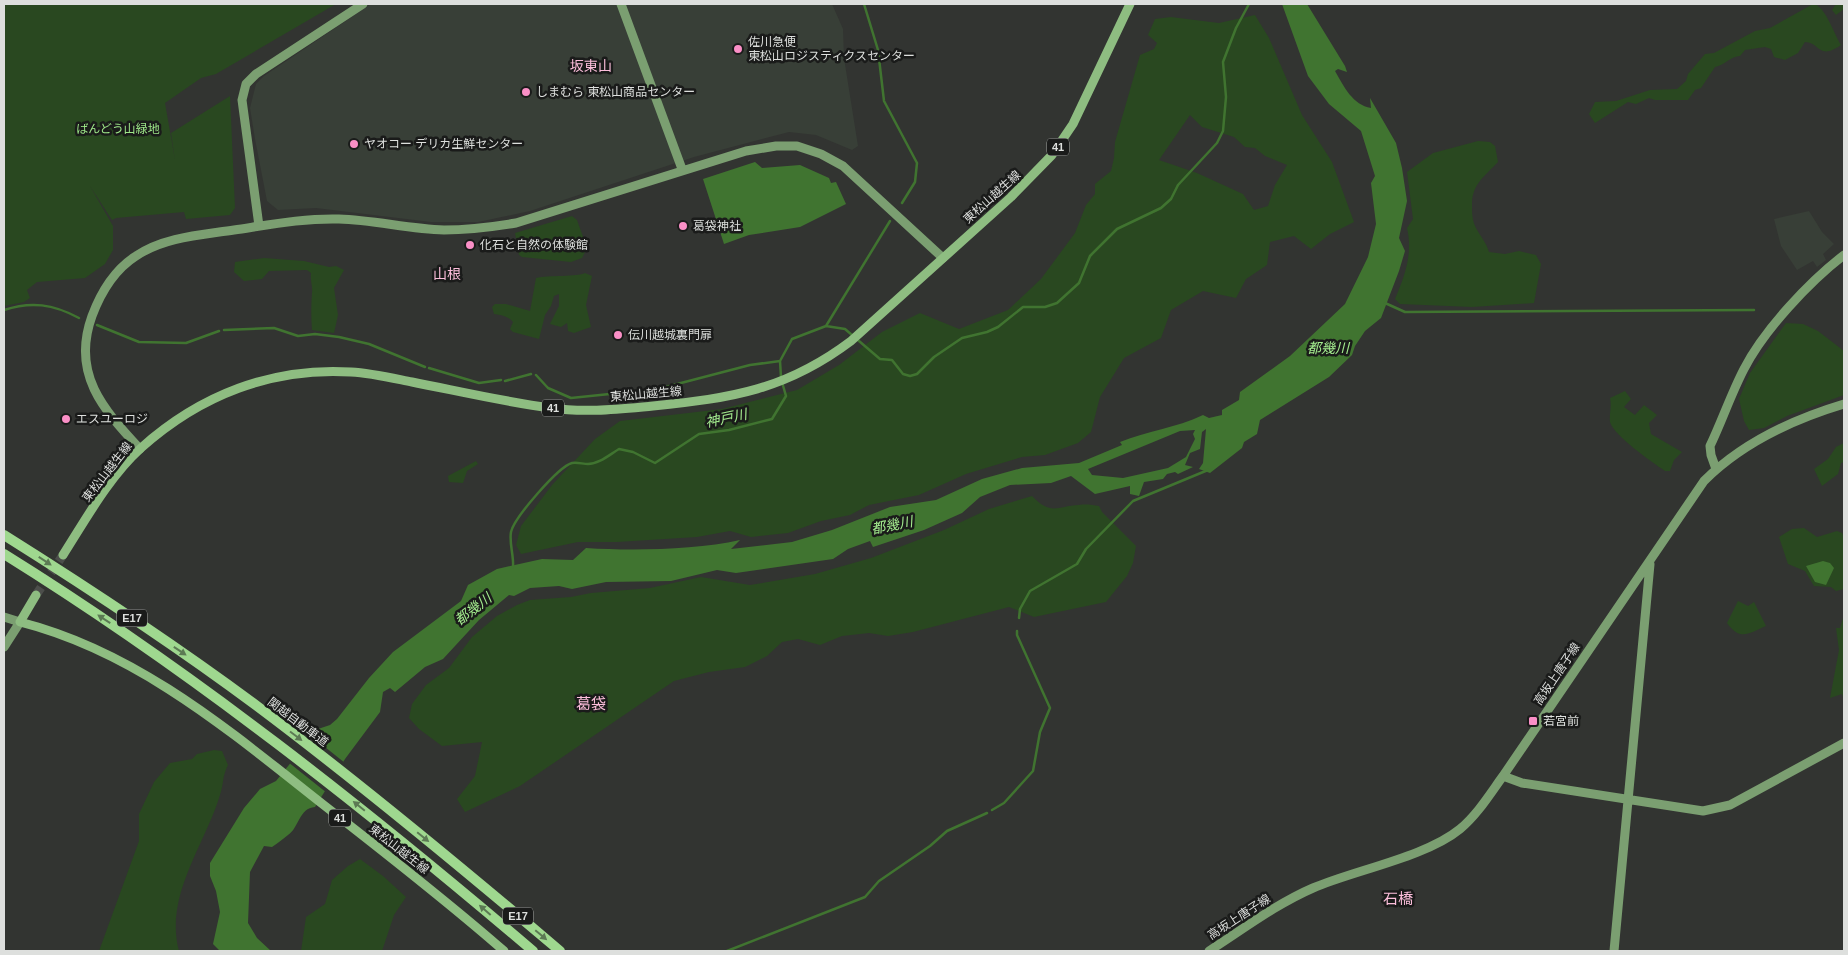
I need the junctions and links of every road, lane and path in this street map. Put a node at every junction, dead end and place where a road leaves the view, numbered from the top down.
1 (363, 4) edge
2 (621, 4) edge
3 (1130, 4) edge
4 (682, 169) junction
5 (259, 226) junction
6 (1844, 255) edge
7 (943, 258) junction
8 (1844, 404) edge
9 (140, 449) junction
10 (1716, 469) junction
11 (4, 535) edge
12 (4, 554) edge
13 (63, 555) tunnel mouth
14 (1650, 561) junction
15 (36, 595) tunnel mouth
16 (4, 617) edge
17 (20, 622) junction
18 (4, 647) edge
19 (1844, 743) edge
20 (1503, 776) junction
21 (1628, 801) junction
22 (504, 951) edge
23 (533, 951) edge
24 (560, 951) edge
25 (1209, 951) edge
26 (1614, 951) edge

1 - 5 street
2 - 4 street
3 - 7 main road, 東松山越生線 / 41
4 - 5 street
4 - 7 street
5 - 9 street
6 - 10 street
7 - 9 main road, 東松山越生線 / 41
8 - 10 street, 高坂上唐子線
9 - 13 main road, 東松山越生線 / 41
10 - 14 street, 高坂上唐子線
11 -> 24 highway, 関越自動車道 / E17
23 -> 12 highway, E17
14 - 20 street, 高坂上唐子線
14 - 21 street
15 - 17 main road
16 - 17 street
17 - 18 street
17 - 22 main road, 東松山越生線 / 41
19 - 21 street
20 - 21 street
20 - 25 street, 高坂上唐子線
21 - 26 street

